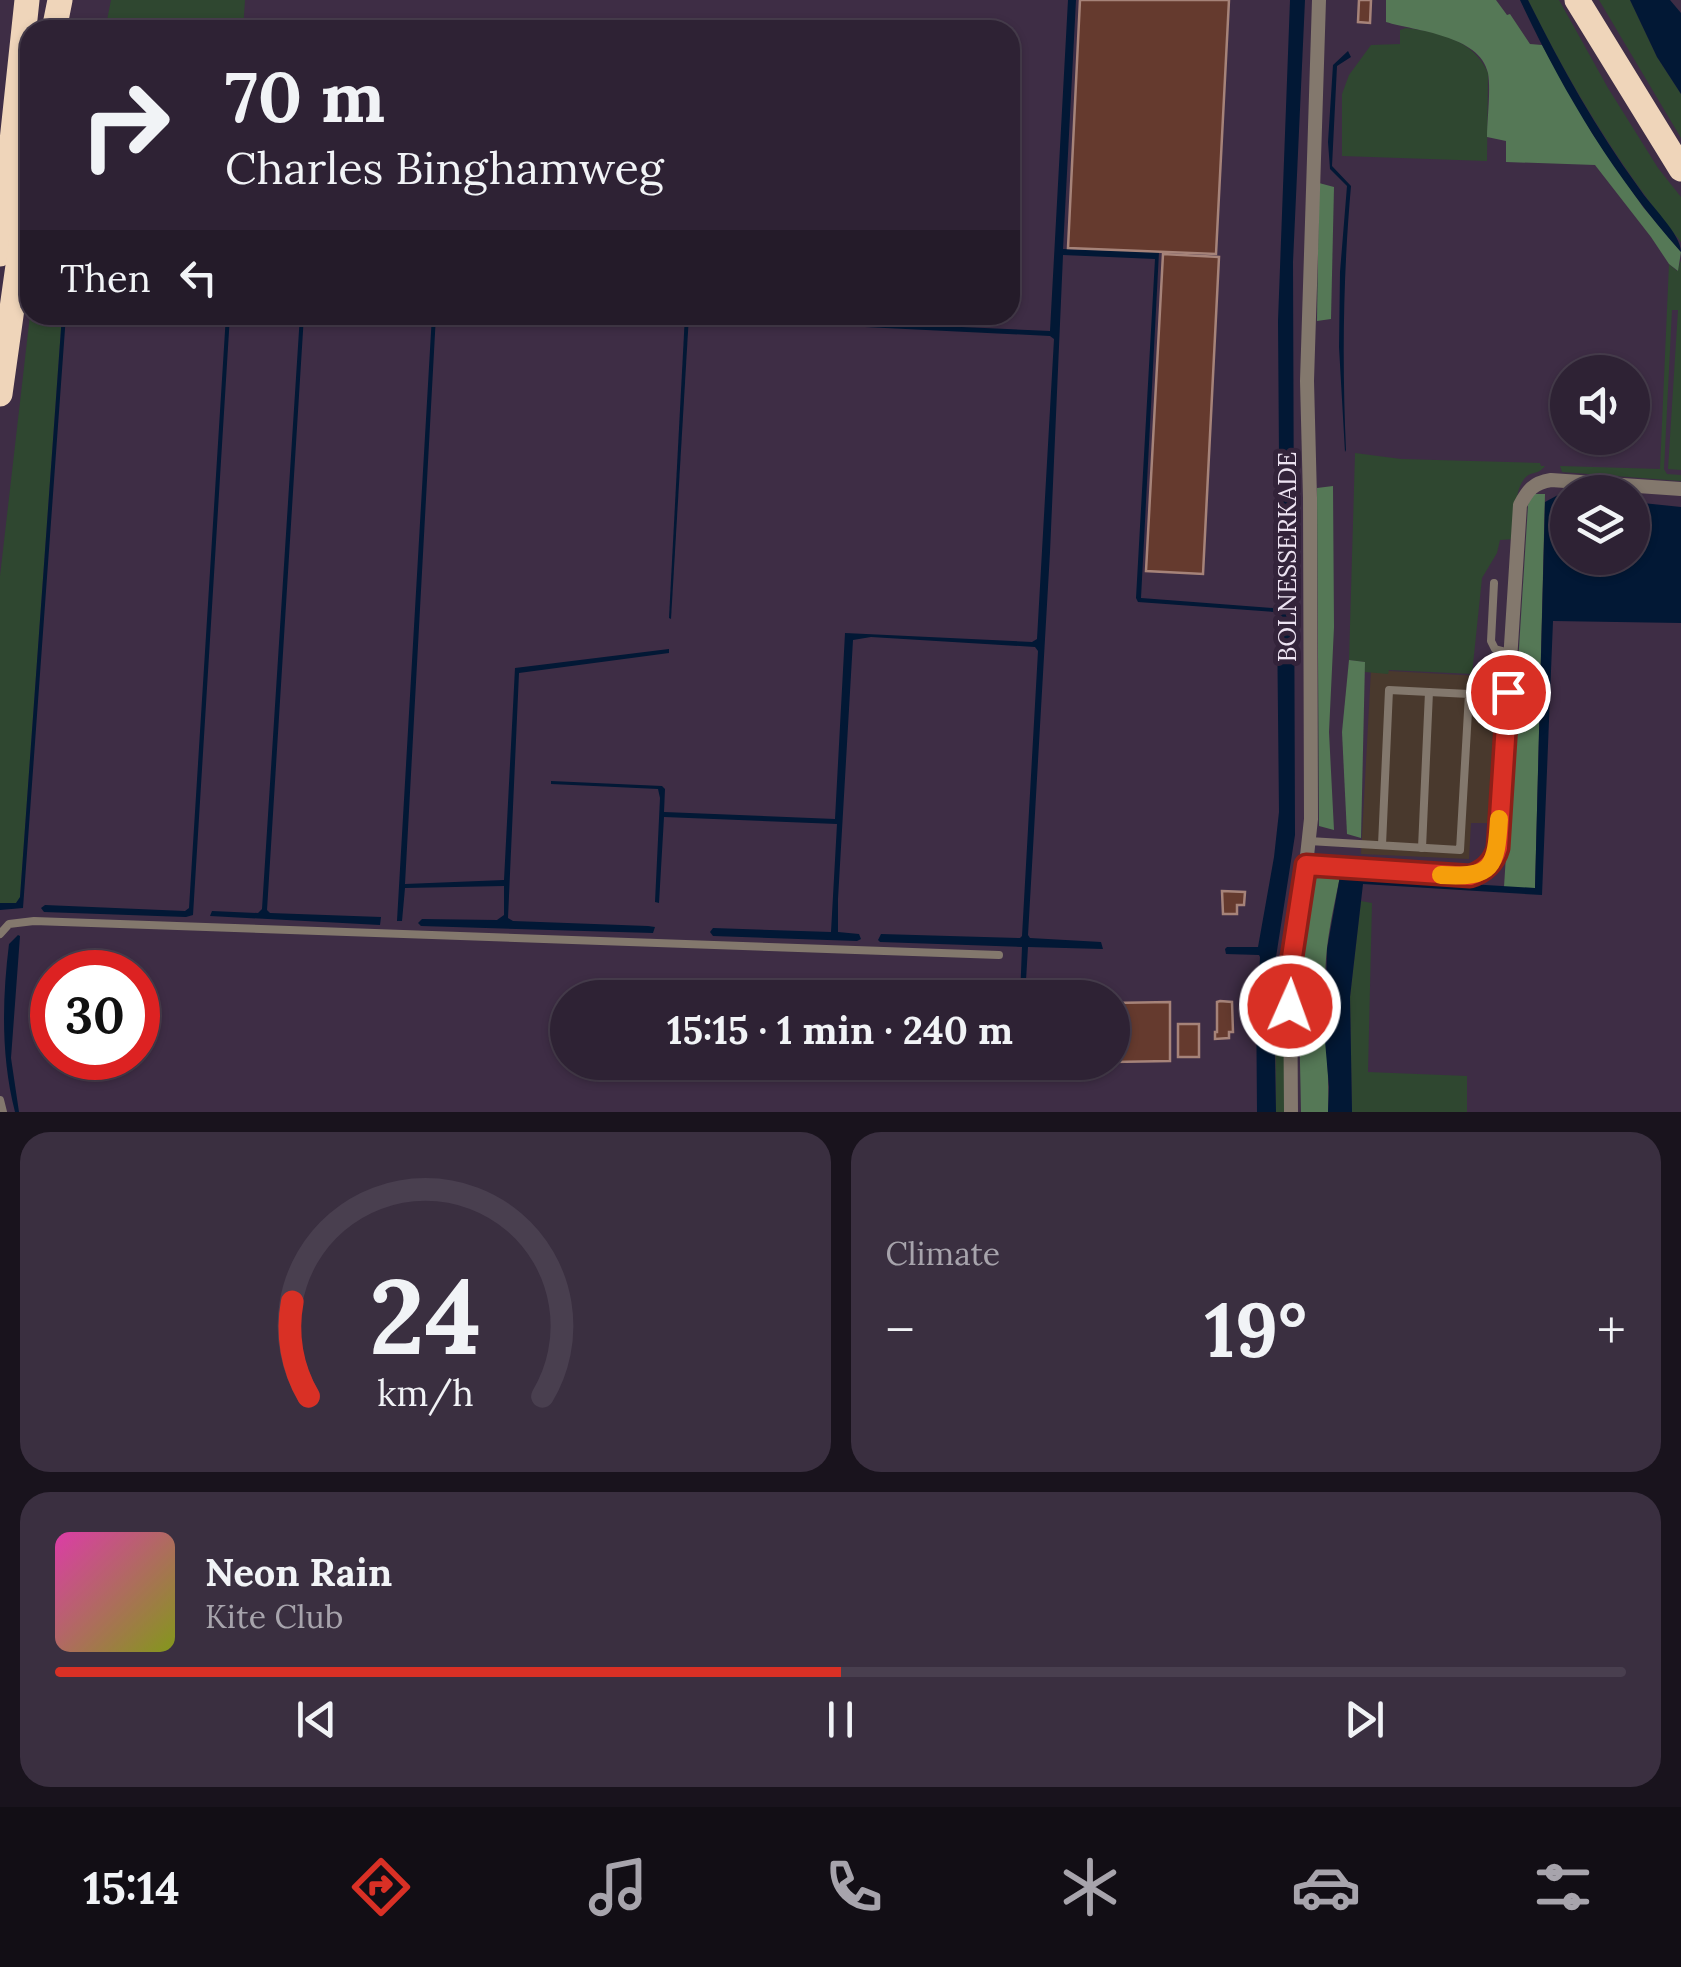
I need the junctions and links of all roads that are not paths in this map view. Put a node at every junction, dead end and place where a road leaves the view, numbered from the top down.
1 (1319, 0) edge
2 (1577, 0) edge
3 (1591, 0) edge
4 (20, 66) edge
5 (1619, 66) junction
6 (1681, 168) edge
7 (20, 251) edge
8 (0, 254) edge
9 (0, 394) edge
10 (1681, 489) edge
11 (1494, 583) dead end
12 (1510, 653) junction
13 (1428, 692) junction
14 (1308, 841) junction
15 (1382, 845) junction
16 (1422, 848) junction
17 (1306, 865) junction
18 (0, 934) edge
19 (998, 954) dead end
20 (0, 1100) edge
21 (3, 1112) edge
22 (1291, 1112) edge

1 - 14 street, BOLNESSERKADE
2 - 5 highway
3 - 5 highway
4 - 8 highway
5 - 6 highway
7 - 9 highway
10 - 12 street
11 - 12 lane
12 - 17 street
13 - 15 lane
13 - 16 lane
13 - 16 lane
14 - 15 lane
14 - 17 street, BOLNESSERKADE
15 - 16 lane
17 - 22 street, BOLNESSERKADE
18 - 19 lane
20 - 21 lane

